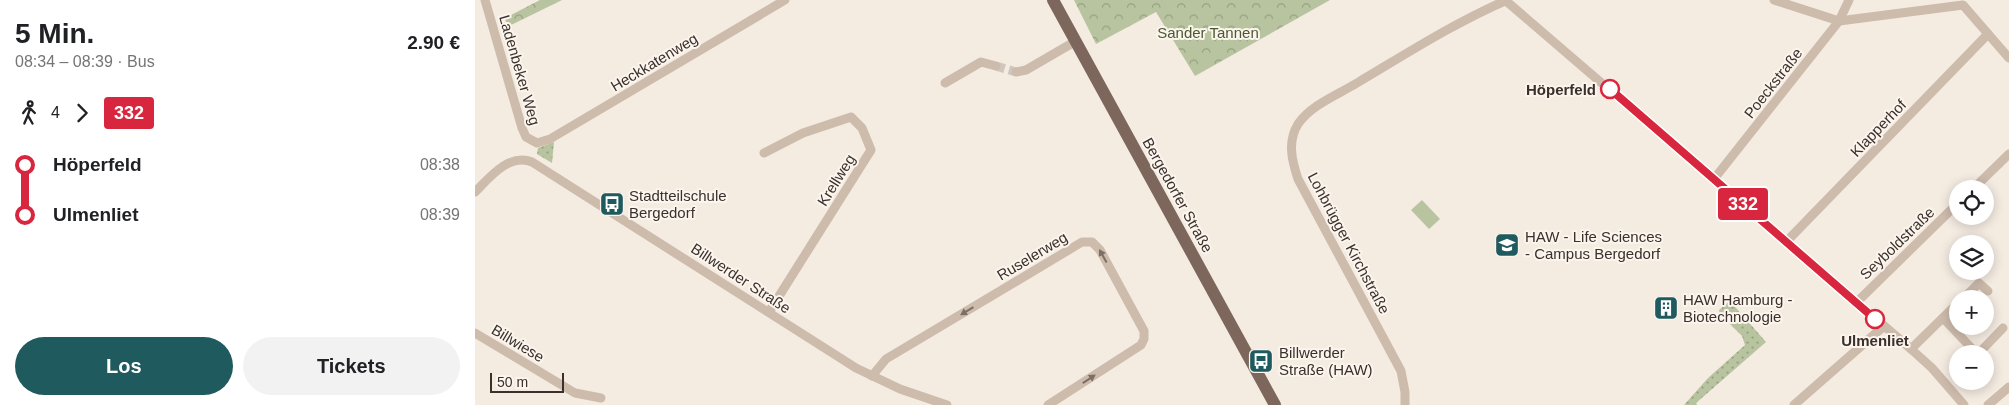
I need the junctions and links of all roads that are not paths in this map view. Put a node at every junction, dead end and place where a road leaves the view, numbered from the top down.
1 (485, 0) edge
2 (785, 0) edge
3 (1053, 0) edge
4 (1506, 0) edge
5 (1774, 0) edge
6 (1849, 0) edge
7 (1839, 21) junction
8 (1988, 34) junction
9 (1076, 41) junction
10 (2009, 58) edge
11 (996, 66) tunnel mouth
12 (1016, 72) tunnel mouth
13 (945, 83) dead end
14 (535, 143) joint
15 (764, 153) dead end
16 (2009, 154) edge
17 (1714, 180) junction
18 (1982, 180) edge
19 (475, 192) edge
20 (1949, 212) edge
21 (1787, 241) junction
22 (1972, 290) edge
23 (1986, 290) edge
24 (1857, 302) junction
25 (769, 312) junction
26 (1949, 312) edge
27 (1943, 318) junction
28 (1884, 326) junction
29 (2003, 328) dead end
30 (475, 334) edge
31 (1968, 345) edge
32 (1986, 345) edge
33 (1911, 349) junction
34 (872, 376) junction
35 (2009, 387) edge
36 (601, 398) dead end
37 (947, 405) edge
38 (1048, 405) edge
39 (1275, 405) edge
40 (1405, 405) edge
41 (1794, 405) edge
42 (1964, 405) edge
43 (1988, 405) edge

1 - 14 street, Ladenbeker Weg
2 - 14 street, Heckkatenweg
3 - 9 main road, Bergedorfer Straße
4 - 17 street
4 - 40 street, Lohbrügger Kirchstraße
5 - 7 street
6 - 7 street, Poeckstraße
7 - 8 street
7 - 17 street, Poeckstraße
8 - 10 street
8 - 21 street, Klapperhof
9 - 12 street
9 - 39 main road, Bergedorfer Straße
11 - 13 street
15 - 25 street, Krellweg
16 - 18 street
17 - 21 street
19 - 25 street, Billwerder Straße
20 - 24 street, Seyboldstraße
21 - 24 street
22 - 23 street
24 - 28 street
25 - 34 street, Billwerder Straße
26 - 27 street
27 - 31 street
27 - 33 street
28 - 33 street
28 - 41 street
29 - 32 street
30 - 36 street, Billwiese
33 - 42 street
34 - 37 street, Billwerder Straße
38 -> 34 street, Ruselerweg
35 - 43 street

